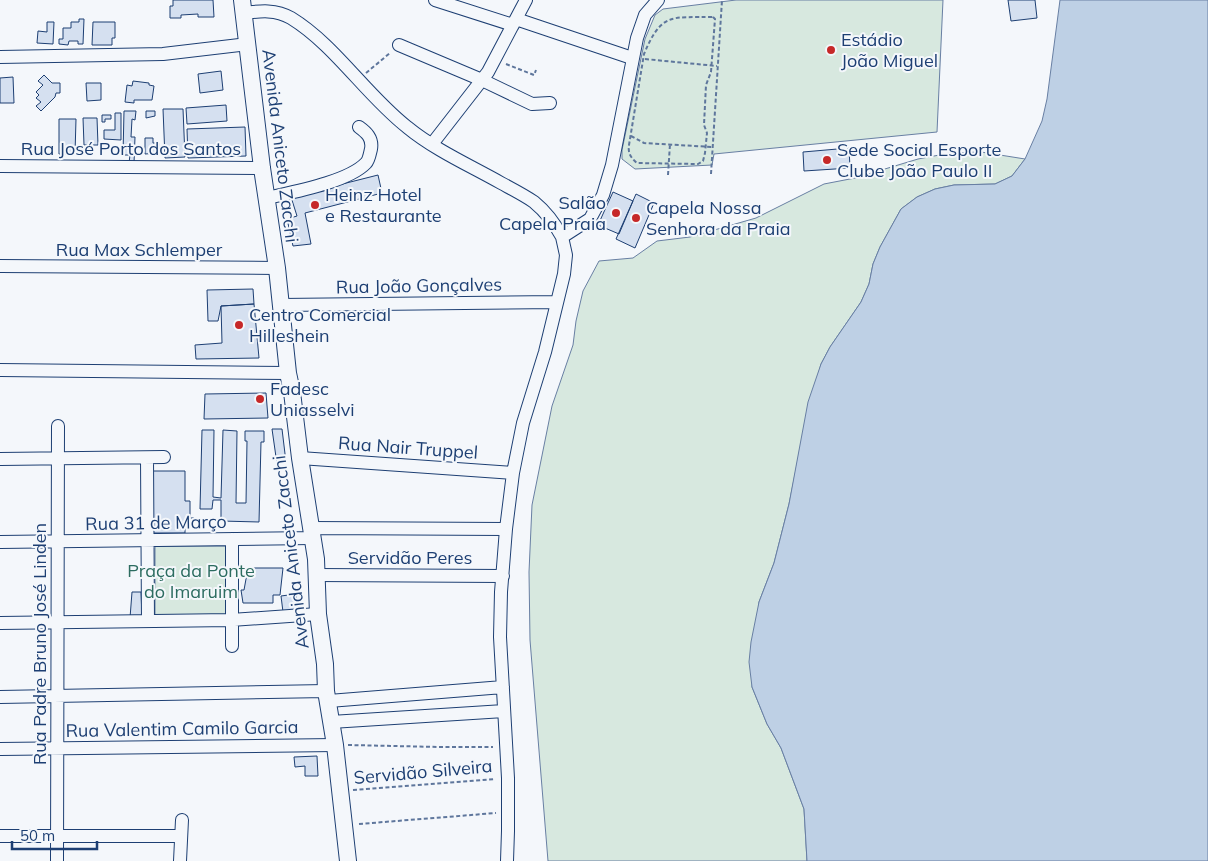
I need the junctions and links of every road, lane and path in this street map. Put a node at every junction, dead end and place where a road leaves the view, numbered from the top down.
1 (435, 0) edge
2 (526, 0) edge
3 (658, 0) edge
4 (722, 0) edge
5 (243, 7) edge
6 (514, 22) junction
7 (248, 44) junction
8 (399, 46) joint
9 (0, 57) edge
10 (495, 59) junction
11 (638, 59) junction
12 (712, 66) junction
13 (717, 66) junction
14 (536, 70) dead end
15 (358, 80) junction
16 (482, 80) junction
17 (550, 103) dead end
18 (359, 127) dead end
19 (619, 128) junction
20 (630, 136) junction
21 (432, 144) junction
22 (670, 144) junction
23 (706, 146) junction
24 (712, 147) junction
25 (669, 164) junction
26 (0, 166) edge
27 (262, 168) junction
28 (668, 174) dead end
29 (710, 174) dead end
30 (267, 198) junction
31 (562, 237) junction
32 (0, 266) edge
33 (277, 268) junction
34 (557, 302) junction
35 (281, 305) junction
36 (0, 370) edge
37 (288, 373) junction
38 (58, 426) dead end
39 (164, 457) dead end
40 (147, 458) junction
41 (300, 458) junction
42 (58, 459) junction
43 (0, 460) edge
44 (513, 473) junction
45 (506, 529) junction
46 (311, 533) junction
47 (147, 540) junction
48 (232, 540) junction
49 (58, 541) junction
50 (0, 542) edge
51 (316, 575) junction
52 (503, 576) junction
53 (318, 614) junction
54 (231, 620) junction
55 (148, 621) junction
56 (58, 622) junction
57 (0, 623) edge
58 (232, 646) dead end
59 (503, 687) junction
60 (58, 695) junction
61 (328, 696) junction
62 (0, 697) edge
63 (504, 711) junction
64 (331, 722) junction
65 (335, 744) junction
66 (506, 747) junction
67 (57, 748) junction
68 (0, 749) edge
69 (508, 778) junction
70 (340, 791) junction
71 (508, 812) junction
72 (182, 820) dead end
73 (344, 825) junction
74 (0, 836) edge
75 (57, 836) junction
76 (181, 836) junction
77 (57, 861) edge
78 (180, 861) edge
79 (348, 861) edge
80 (507, 861) edge

1 - 6 street
2 - 6 street
3 - 11 street
4 - 13 path
5 - 7 main road, Avenida Aniceto Zacchi
5 - 15 street
6 - 10 street
6 - 11 street
7 - 9 street
7 - 27 main road, Avenida Aniceto Zacchi
8 - 15 path
8 - 16 street
10 - 14 path
10 - 16 street
11 - 12 path
11 - 12 path
11 - 19 street
11 - 20 path
12 - 13 path
12 - 23 path
13 - 24 path
15 - 21 street
16 - 17 street
16 - 21 street
18 - 30 street
19 - 20 path
19 - 31 street
20 - 22 path
20 - 25 path
21 - 31 street
22 - 23 path
22 - 25 path
23 - 24 path
23 - 25 path
24 - 29 path
25 - 28 path
26 - 27 street, Rua José Porto dos Santos
27 - 30 main road, Avenida Aniceto Zacchi
30 - 33 main road, Avenida Aniceto Zacchi
31 - 34 street
32 - 33 street, Rua Max Schlemper
33 - 35 main road, Avenida Aniceto Zacchi
34 - 35 street, Rua João Gonçalves
34 - 44 street
35 - 37 main road, Avenida Aniceto Zacchi
36 - 37 street
37 - 41 main road, Avenida Aniceto Zacchi
38 - 42 street, Rua Padre Bruno José Linden
39 - 40 street
40 - 42 street
40 - 47 street
41 - 44 street, Rua Nair Truppel
41 - 46 main road, Avenida Aniceto Zacchi
42 - 43 street
42 - 49 street, Rua Padre Bruno José Linden
44 - 45 street
45 - 46 street, Rua 31 de Março
45 - 52 street
46 - 48 street, Rua 31 de Março
46 - 51 main road, Avenida Aniceto Zacchi
47 - 48 street, Rua 31 de Março
47 - 49 street, Rua 31 de Março
47 - 55 street
48 - 54 street
49 - 50 street, Rua 31 de Março
49 - 56 street, Rua Padre Bruno José Linden
51 - 52 street, Servidão Peres
51 - 53 main road, Avenida Aniceto Zacchi
52 - 59 street
53 - 54 street
53 - 61 main road, Avenida Aniceto Zacchi
54 - 55 street
54 - 58 street
55 - 56 street
56 - 57 street
56 - 60 street, Rua Padre Bruno José Linden
59 - 61 street
59 - 63 street
60 - 61 street
60 - 62 street
60 - 67 street, Rua Padre Bruno José Linden
61 - 64 main road, Avenida Aniceto Zacchi
63 - 64 street
63 - 66 street
64 - 65 main road, Avenida Aniceto Zacchi
65 - 66 path
65 - 67 street, Rua Valentim Camilo Garcia
65 - 70 main road, Avenida Aniceto Zacchi
66 - 69 street
67 - 68 street, Rua Valentim Camilo Garcia
67 - 75 street, Rua Padre Bruno José Linden
69 - 70 path, Servidão Silveira
69 - 71 street
70 - 73 main road, Avenida Aniceto Zacchi
71 - 73 path
71 - 80 street
72 - 76 street
73 - 79 main road, Avenida Aniceto Zacchi
74 - 75 street
75 - 76 street
75 - 77 street, Rua Padre Bruno José Linden
76 - 78 street

